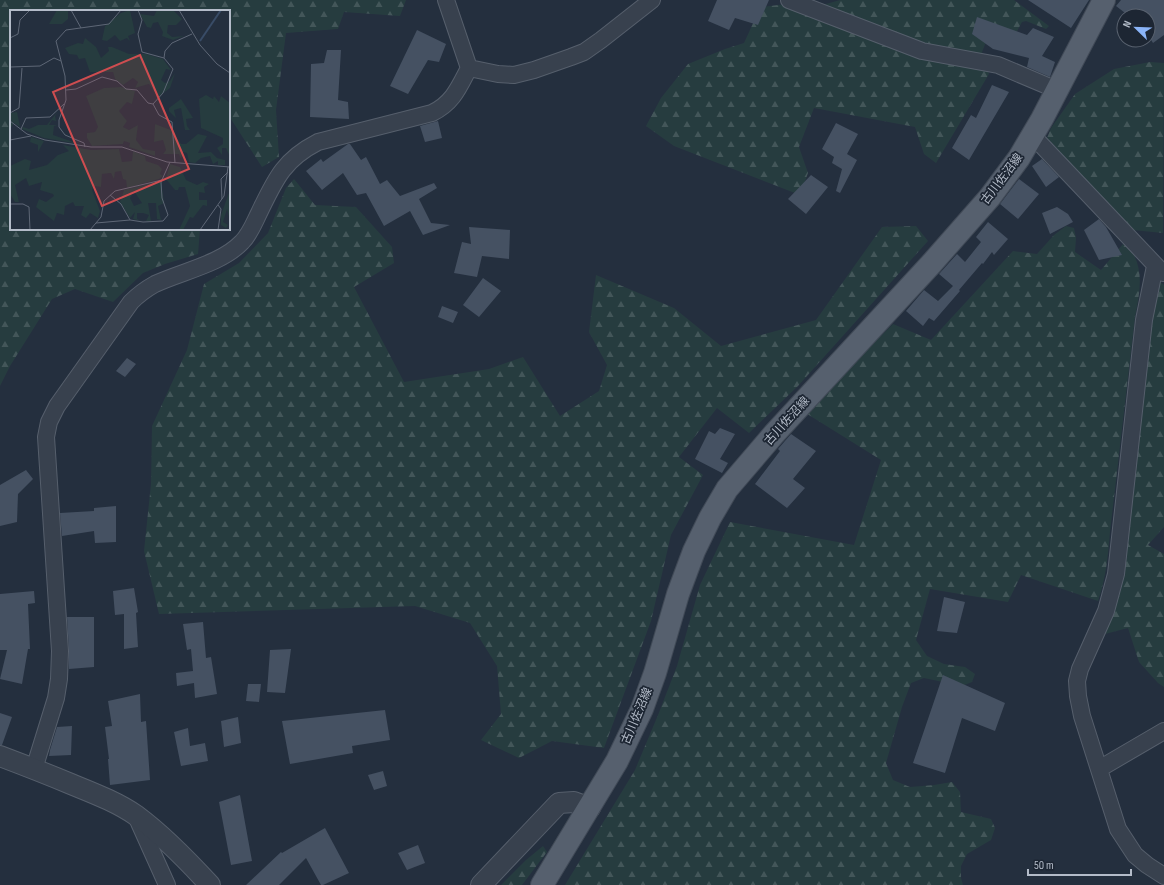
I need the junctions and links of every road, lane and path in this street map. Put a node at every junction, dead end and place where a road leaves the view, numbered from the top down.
1 (446, 0) edge
2 (652, 0) edge
3 (789, 0) edge
4 (1104, 0) edge
5 (469, 68) junction
6 (1057, 90) junction
7 (1032, 135) junction
8 (1160, 270) edge
9 (1164, 731) edge
10 (0, 756) edge
11 (34, 769) junction
12 (1099, 769) junction
13 (590, 808) junction
14 (136, 816) junction
15 (1164, 876) edge
16 (167, 885) edge
17 (210, 885) edge
18 (481, 885) edge
19 (542, 885) edge

1 - 5 street
2 - 5 street
3 - 6 street
4 - 6 main road, 古川佐沼線
5 - 11 street
6 - 7 main road, 古川佐沼線
7 - 8 street
7 - 13 main road, 古川佐沼線
8 - 12 street
9 - 12 street
10 - 11 street
11 - 14 street
12 - 15 street
13 - 18 street
13 - 19 main road, 古川佐沼線
14 - 16 street
14 - 17 street

